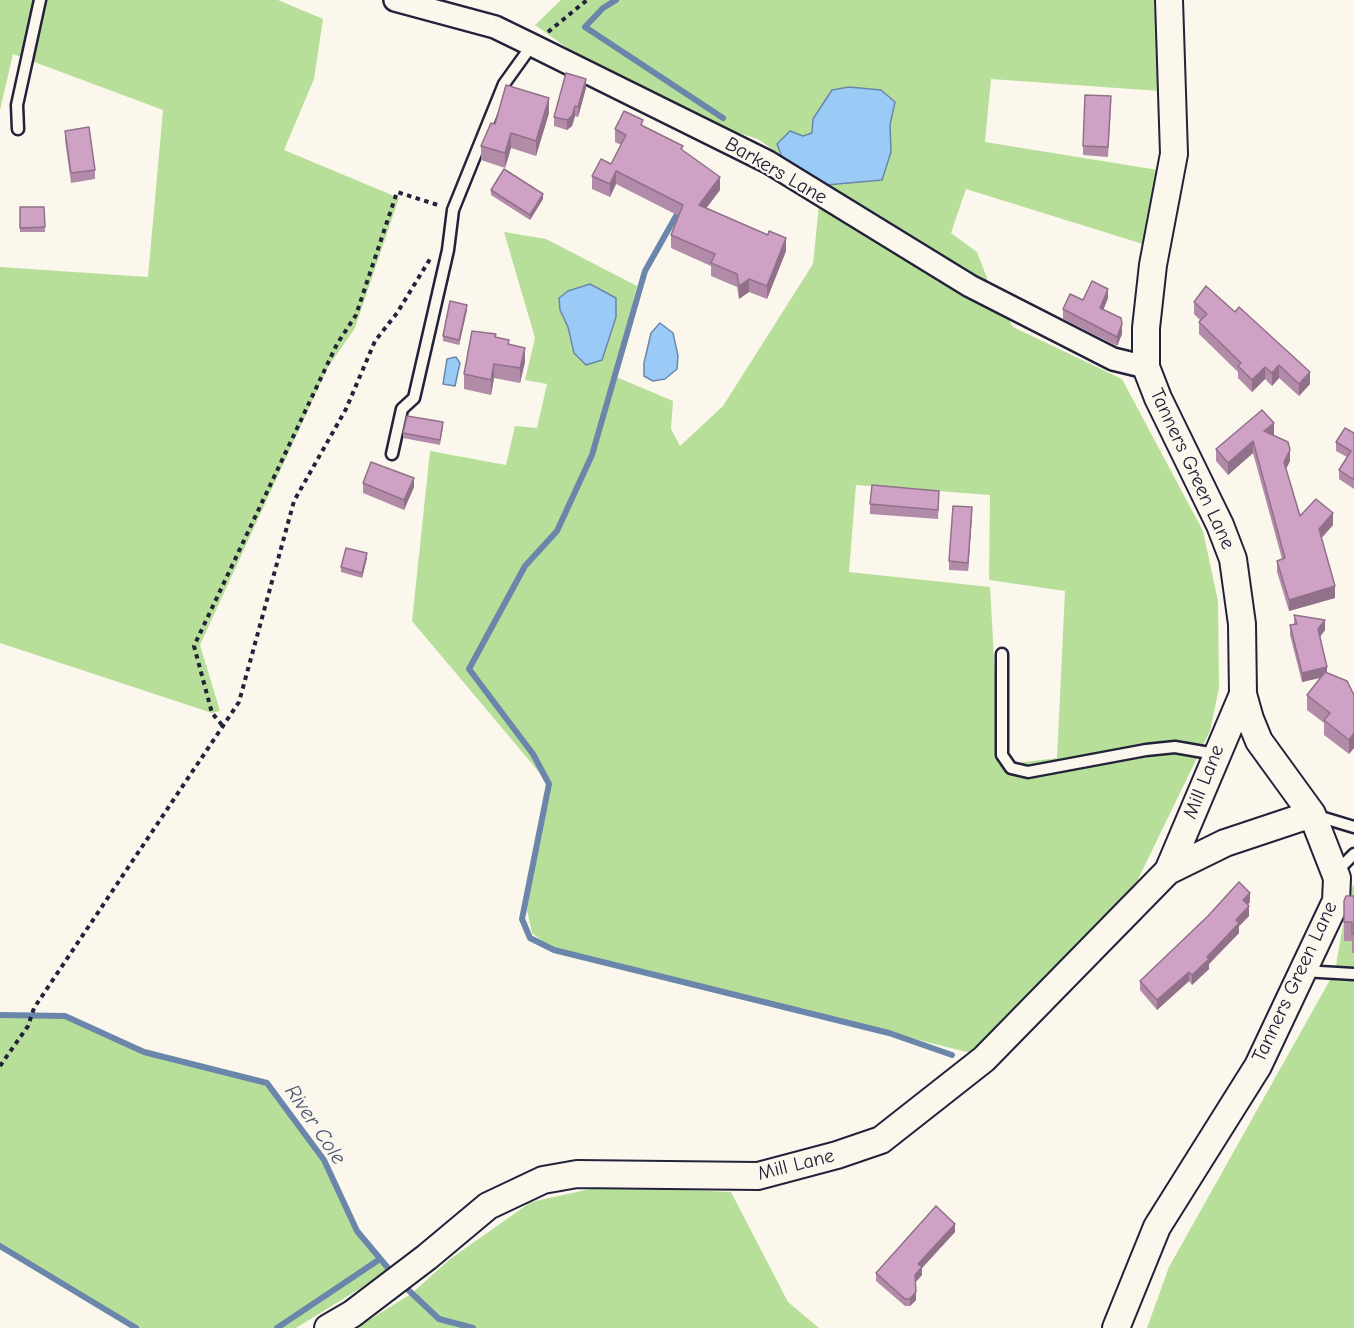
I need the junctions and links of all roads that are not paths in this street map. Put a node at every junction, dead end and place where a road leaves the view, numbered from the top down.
1 (40, 0) edge
2 (395, 0) edge
3 (1169, 0) edge
4 (532, 45) junction
5 (18, 129) dead end
6 (1146, 367) junction
7 (392, 454) dead end
8 (1002, 654) dead end
9 (1243, 694) junction
10 (1215, 754) junction
11 (1312, 814) junction
12 (1354, 827) edge
13 (1349, 859) edge
14 (1168, 872) junction
15 (1303, 971) junction
16 (1354, 974) edge
17 (328, 1328) edge
18 (1116, 1328) edge

1 - 5 lane
2 - 4 street, Barkers Lane
3 - 6 street, Tanners Green Lane
4 - 6 street, Barkers Lane
4 - 7 lane
6 - 9 street, Tanners Green Lane
8 - 10 lane
9 - 10 street, Mill Lane
9 - 11 street, Tanners Green Lane
10 - 14 street, Mill Lane
11 - 12 lane
11 - 13 street, Tanners Green Lane
11 - 14 street, Mill Lane
13 - 15 street, Tanners Green Lane
14 - 17 street, Mill Lane
15 - 16 lane
15 - 18 street, Tanners Green Lane

